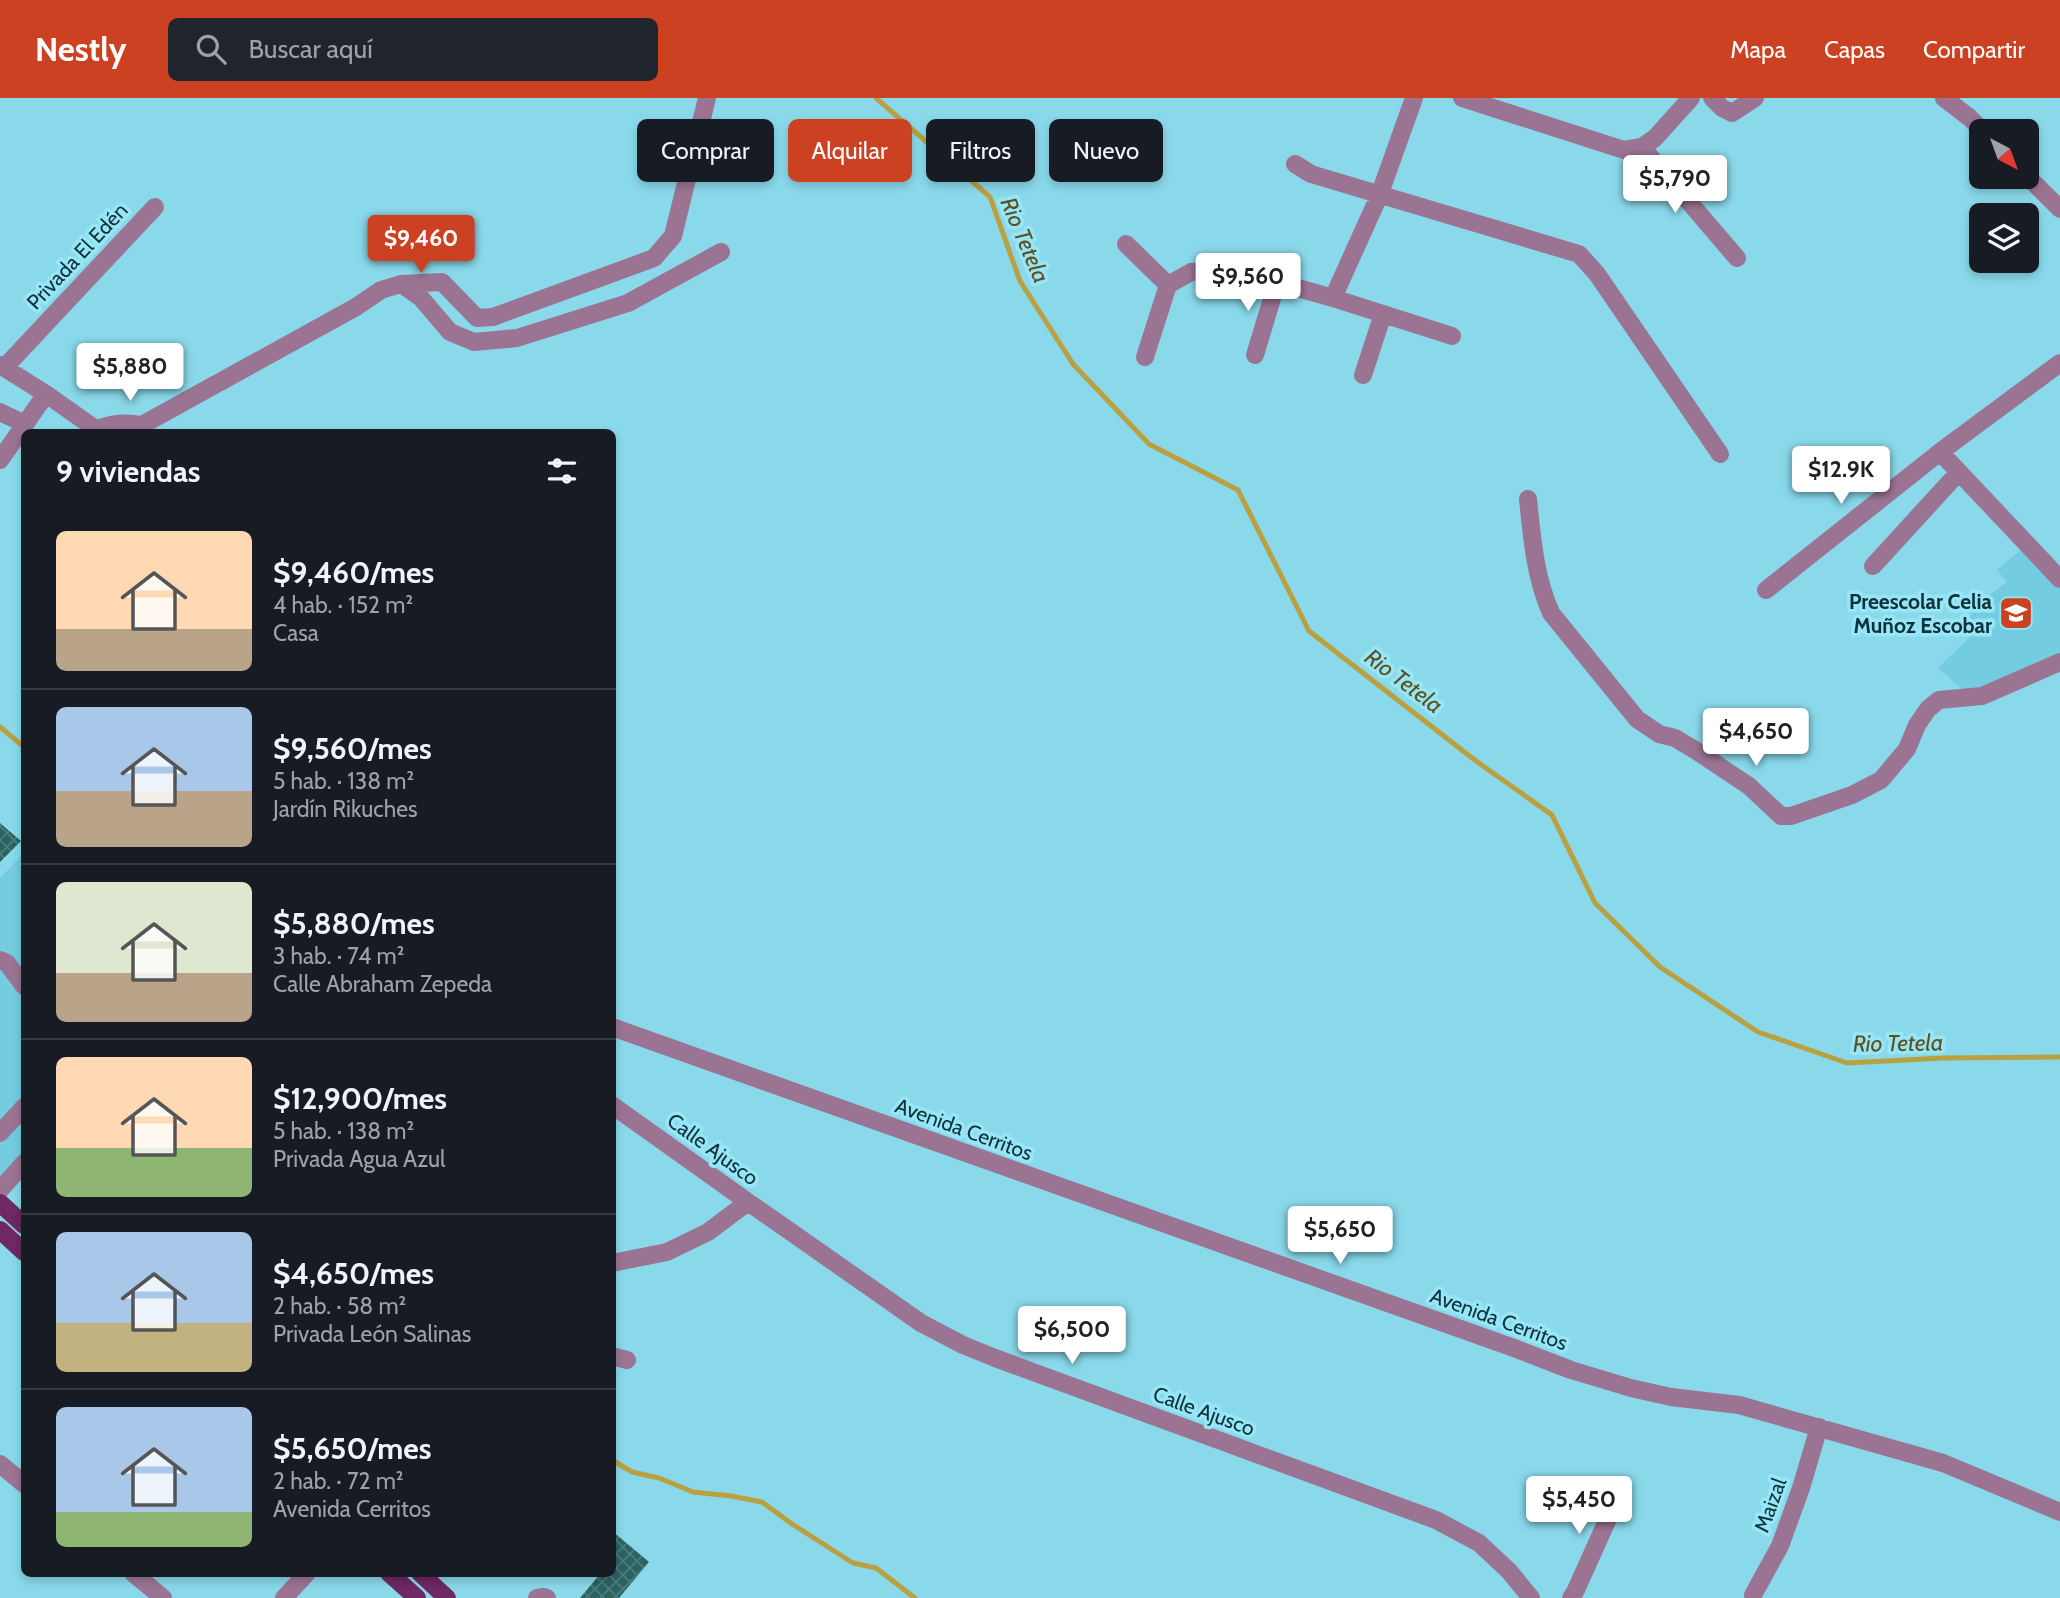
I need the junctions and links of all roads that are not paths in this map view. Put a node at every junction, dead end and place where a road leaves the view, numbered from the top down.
1 (707, 98) edge
2 (1414, 98) edge
3 (1462, 98) edge
4 (1692, 98) edge
5 (1712, 98) edge
6 (1755, 98) edge
7 (1944, 98) edge
8 (1971, 119) edge
9 (1642, 147) junction
10 (1295, 164) dead end
11 (2039, 188) edge
12 (1379, 196) junction
13 (155, 207) dead end
14 (2060, 209) edge
15 (1126, 244) dead end
16 (721, 252) dead end
17 (1737, 258) dead end
18 (1278, 282) junction
19 (401, 284) junction
20 (1168, 285) junction
21 (1333, 298) junction
22 (1383, 314) junction
23 (1452, 335) dead end
24 (1255, 355) dead end
25 (1145, 357) dead end
26 (2060, 363) edge
27 (2, 366) edge
28 (1363, 375) dead end
29 (46, 394) junction
30 (0, 412) edge
31 (25, 424) junction
32 (145, 428) edge
33 (22, 429) edge
34 (95, 429) edge
35 (102, 429) edge
36 (21, 430) edge
37 (1940, 452) junction
38 (1720, 454) dead end
39 (0, 460) edge
40 (1959, 471) junction
41 (1528, 499) dead end
42 (1873, 566) dead end
43 (2060, 579) edge
44 (1766, 590) dead end
45 (2060, 662) edge
46 (0, 960) edge
47 (21, 982) edge
48 (616, 1028) edge
49 (616, 1108) edge
50 (21, 1110) edge
51 (0, 1133) edge
52 (21, 1166) edge
53 (0, 1190) edge
54 (748, 1202) junction
55 (0, 1203) edge
56 (21, 1222) edge
57 (0, 1230) edge
58 (21, 1249) edge
59 (616, 1262) edge
60 (1819, 1427) junction
61 (0, 1464) edge
62 (21, 1482) edge
63 (1620, 1492) dead end
64 (2060, 1512) edge
65 (138, 1577) edge
66 (303, 1577) edge
67 (393, 1577) edge
68 (424, 1577) edge
69 (1753, 1595) dead end
70 (163, 1598) edge
71 (284, 1598) edge
72 (417, 1598) edge
73 (447, 1598) edge
74 (537, 1598) edge
75 (547, 1598) edge
76 (1531, 1598) edge
77 (1571, 1598) edge

1 - 19 street
2 - 12 street
3 - 9 street
4 - 9 street
5 - 6 street
7 - 8 street
9 - 17 street
10 - 12 street
11 - 14 street
12 - 21 street
12 - 38 street
13 - 27 street, Privada El Edén
15 - 20 street
16 - 19 street
18 - 20 street
18 - 21 street
18 - 24 street
19 - 32 street
20 - 25 street
21 - 22 street
22 - 23 street
22 - 28 street
26 - 37 street
27 - 29 street
29 - 31 street
29 - 34 street
30 - 31 street
31 - 33 street
32 - 35 street
36 - 39 street
37 - 40 street
37 - 44 street
40 - 42 street
40 - 43 street
41 - 45 street
46 - 47 street
48 - 60 street, Avenida Cerritos
49 - 54 street, Calle Ajusco
50 - 51 street
52 - 53 street
54 - 59 street
54 - 76 street, Calle Ajusco
55 - 56 main road
57 - 58 main road
60 - 64 street, Avenida Cerritos
60 - 69 street, Maizal
61 - 62 street
63 - 77 street
65 - 70 street
66 - 71 street
67 - 72 main road
68 - 73 main road
74 - 75 street

